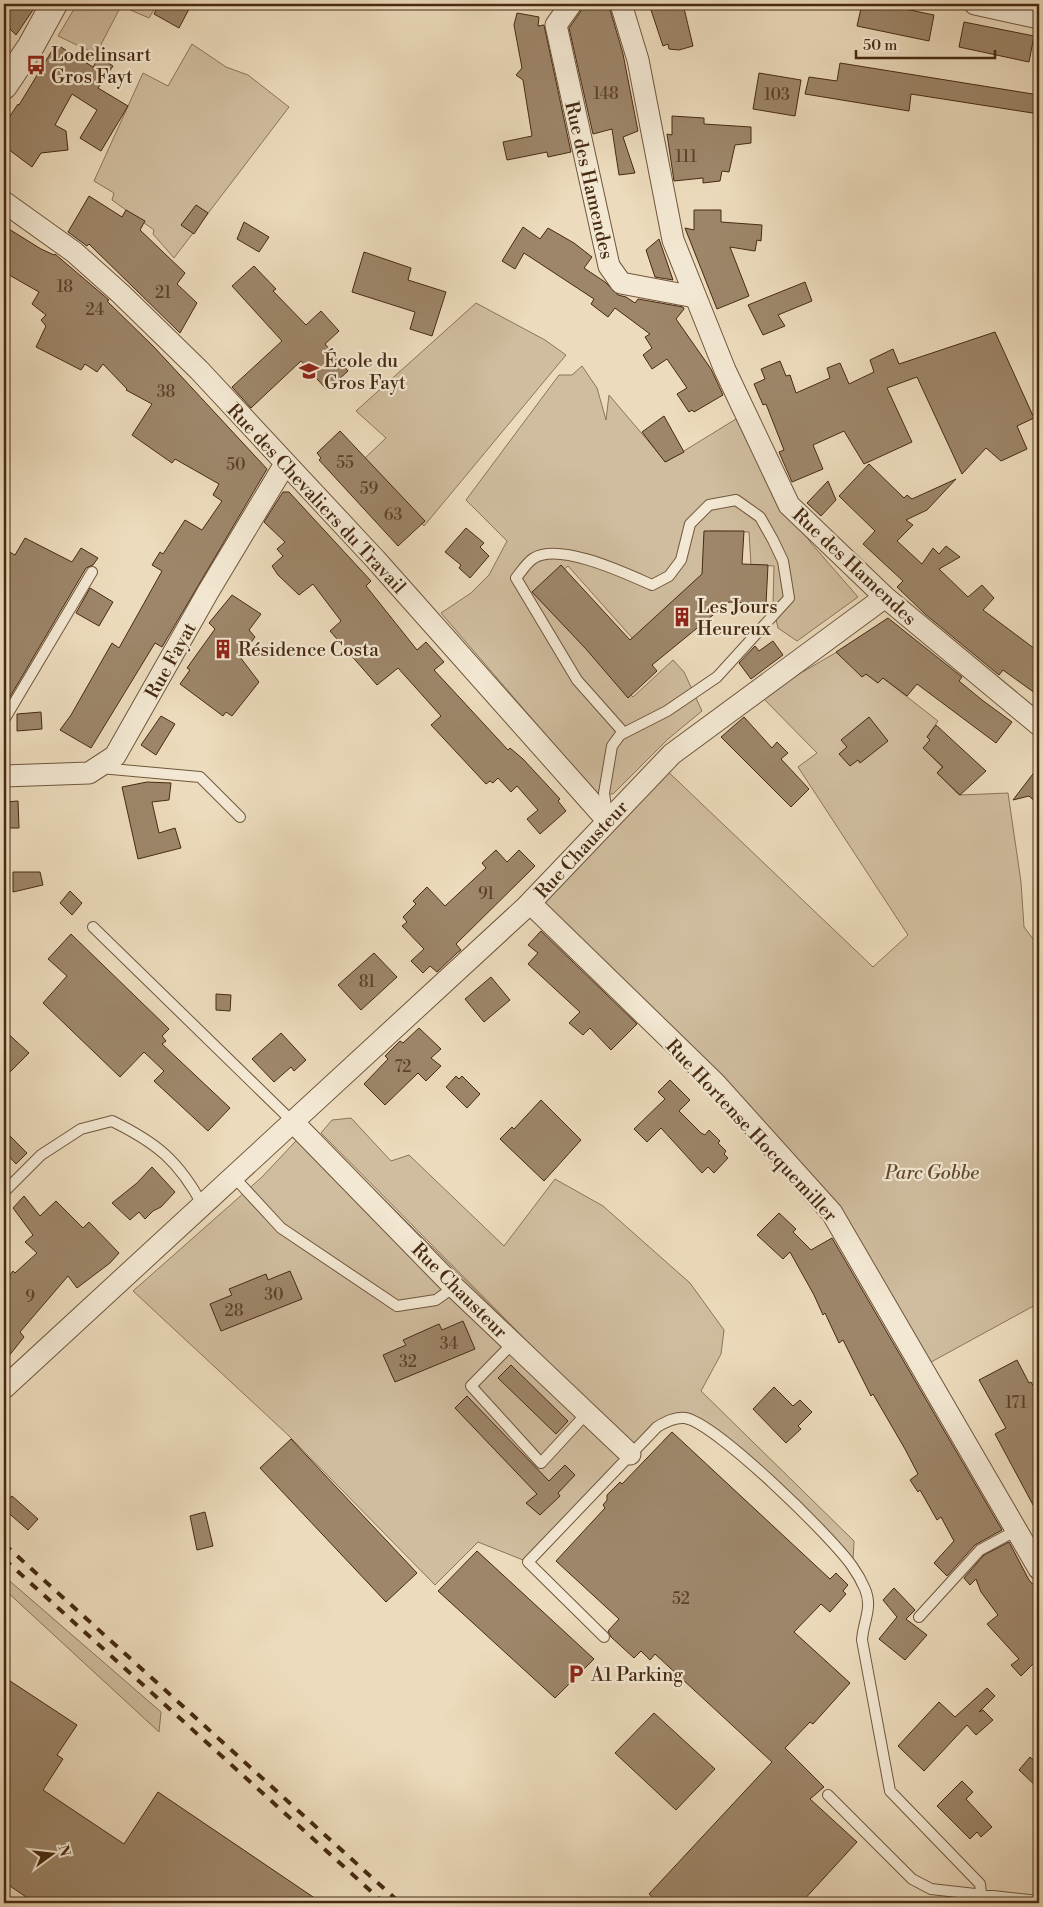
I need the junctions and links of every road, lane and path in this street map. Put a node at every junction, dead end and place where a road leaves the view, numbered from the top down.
1 (54, 4) edge
2 (571, 4) edge
3 (621, 4) edge
4 (975, 4) edge
5 (1039, 18) edge
6 (4, 86) edge
7 (4, 202) edge
8 (695, 296) junction
9 (285, 464) junction
10 (92, 572) dead end
11 (885, 597) junction
12 (4, 720) edge
13 (1039, 725) edge
14 (624, 733) junction
15 (96, 768) junction
16 (4, 776) edge
17 (240, 817) dead end
18 (607, 820) junction
19 (530, 903) junction
20 (92, 927) dead end
21 (294, 1123) junction
22 (234, 1177) junction
23 (4, 1192) edge
24 (203, 1206) junction
25 (454, 1287) junction
26 (513, 1343) junction
27 (4, 1388) edge
28 (587, 1413) junction
29 (630, 1454) junction
30 (1017, 1530) junction
31 (1039, 1569) edge
32 (920, 1617) dead end
33 (604, 1637) dead end
34 (828, 1795) dead end
35 (981, 1893) junction
36 (1039, 1901) edge

1 - 6 street
2 - 8 street, Rue des Hamendes
3 - 8 street, Rue des Hamendes
4 - 5 street
7 - 9 street, Rue des Chevaliers du Travail
8 - 11 street, Rue des Hamendes
9 - 15 street, Rue Fayat
9 - 18 street, Rue des Chevaliers du Travail
10 - 12 lane
11 - 13 street, Rue des Hamendes
11 - 18 street, Rue Chausteur
14 - 14 lane
14 - 18 lane
15 - 16 street, Rue Fayat
15 - 17 lane
18 - 19 street, Rue Chausteur
19 - 21 street, Rue Chausteur
19 - 30 street, Rue Hortense Hocquemiller
20 - 21 lane
21 - 22 street, Rue Chausteur
21 - 25 street, Rue Chausteur
22 - 24 street, Rue Chausteur
22 - 25 lane
23 - 24 lane
24 - 27 street, Rue Chausteur
25 - 26 street, Rue Chausteur
26 - 28 street, Rue Chausteur
26 - 28 lane
28 - 29 street, Rue Chausteur
29 - 33 lane
29 - 35 lane
30 - 31 street, Rue Hortense Hocquemiller
30 - 32 lane
34 - 35 lane
35 - 36 lane

